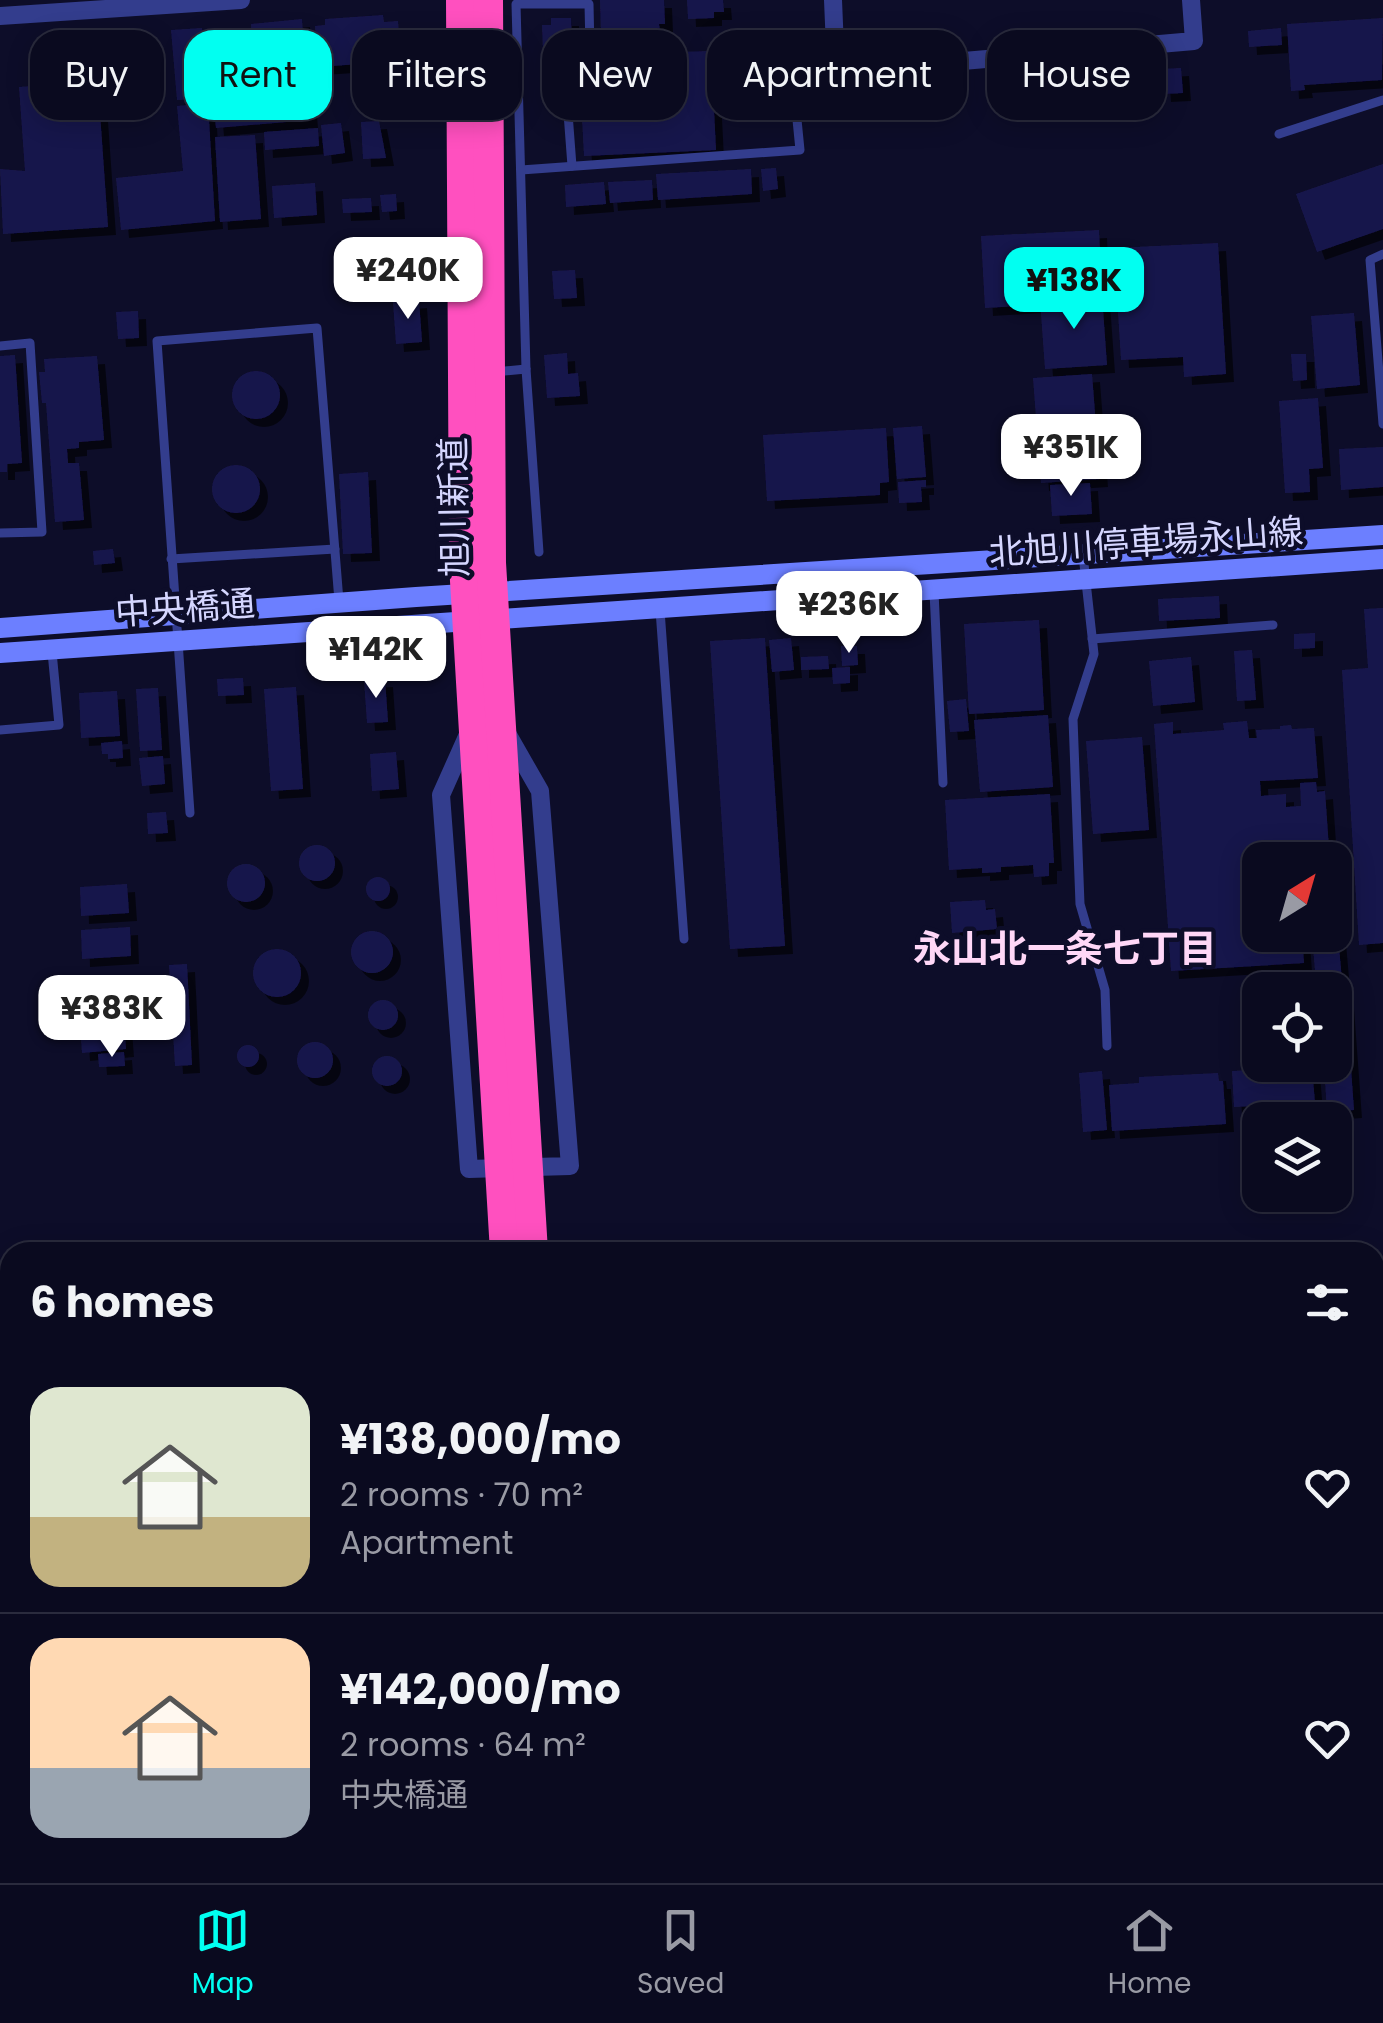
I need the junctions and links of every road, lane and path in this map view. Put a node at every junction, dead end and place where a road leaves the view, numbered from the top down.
1 (241, 0) edge
2 (461, 0) edge
3 (488, 0) edge
4 (834, 0) edge
5 (1192, 0) edge
6 (23, 7) edge
7 (0, 16) edge
8 (497, 30) edge
9 (508, 30) edge
10 (835, 30) edge
11 (967, 61) edge
12 (1383, 100) edge
13 (500, 120) edge
14 (514, 120) edge
15 (797, 120) edge
16 (1279, 134) dead end
17 (572, 166) junction
18 (521, 170) junction
19 (1383, 254) edge
20 (0, 346) edge
21 (526, 370) junction
22 (490, 372) junction
23 (1383, 424) edge
24 (0, 533) edge
25 (1383, 535) edge
26 (335, 550) junction
27 (540, 552) dead end
28 (1083, 555) junction
29 (171, 559) junction
30 (1383, 559) edge
31 (792, 574) junction
32 (1085, 579) junction
33 (934, 589) junction
34 (794, 598) junction
35 (339, 603) junction
36 (480, 607) junction
37 (660, 607) junction
38 (175, 617) junction
39 (1272, 626) dead end
40 (0, 628) edge
41 (1092, 639) junction
42 (178, 640) junction
43 (52, 650) junction
44 (0, 653) edge
45 (471, 726) junction
46 (502, 726) junction
47 (0, 730) edge
48 (943, 783) dead end
49 (190, 813) dead end
50 (684, 939) dead end
51 (1106, 1046) dead end
52 (512, 1143) junction
53 (506, 1242) edge
54 (531, 1242) edge

1 - 6 street
2 - 36 highway, 旭川新道
3 - 8 highway, 旭川新道
4 - 10 street
5 - 11 street
6 - 7 street
9 - 17 lane
12 - 16 lane
13 - 22 highway, 旭川新道
14 - 18 lane
15 - 17 lane
17 - 18 lane
18 - 21 lane
19 - 23 lane
20 - 24 lane
21 - 22 lane
21 - 27 lane
22 - 36 highway, 旭川新道
25 - 28 main road, 北旭川停車場永山線
26 - 29 lane
26 - 29 lane
26 - 35 lane
28 - 31 main road, 北旭川停車場永山線
28 - 32 lane
29 - 38 lane
30 - 32 main road, 北旭川停車場永山線
31 - 34 lane
31 - 36 main road, 北旭川停車場永山線
32 - 33 main road, 北旭川停車場永山線
32 - 41 lane
33 - 34 main road, 北旭川停車場永山線
33 - 48 lane
34 - 37 main road, 北旭川停車場永山線
35 - 36 main road, 中央橋通
35 - 38 main road, 中央橋通
36 - 37 main road, 北旭川停車場永山線
36 - 42 main road, 中央橋通
36 - 45 highway, 旭川新道
36 - 46 highway, 旭川新道
37 - 50 lane
38 - 40 main road, 中央橋通
38 - 42 lane
39 - 41 lane
41 - 51 lane
42 - 43 main road, 中央橋通
42 - 49 lane
43 - 44 main road, 中央橋通
43 - 47 lane
45 - 46 street
45 - 52 highway, 旭川新道
46 - 52 highway, 旭川新道
52 - 53 highway, 旭川新道
52 - 54 highway, 旭川新道

